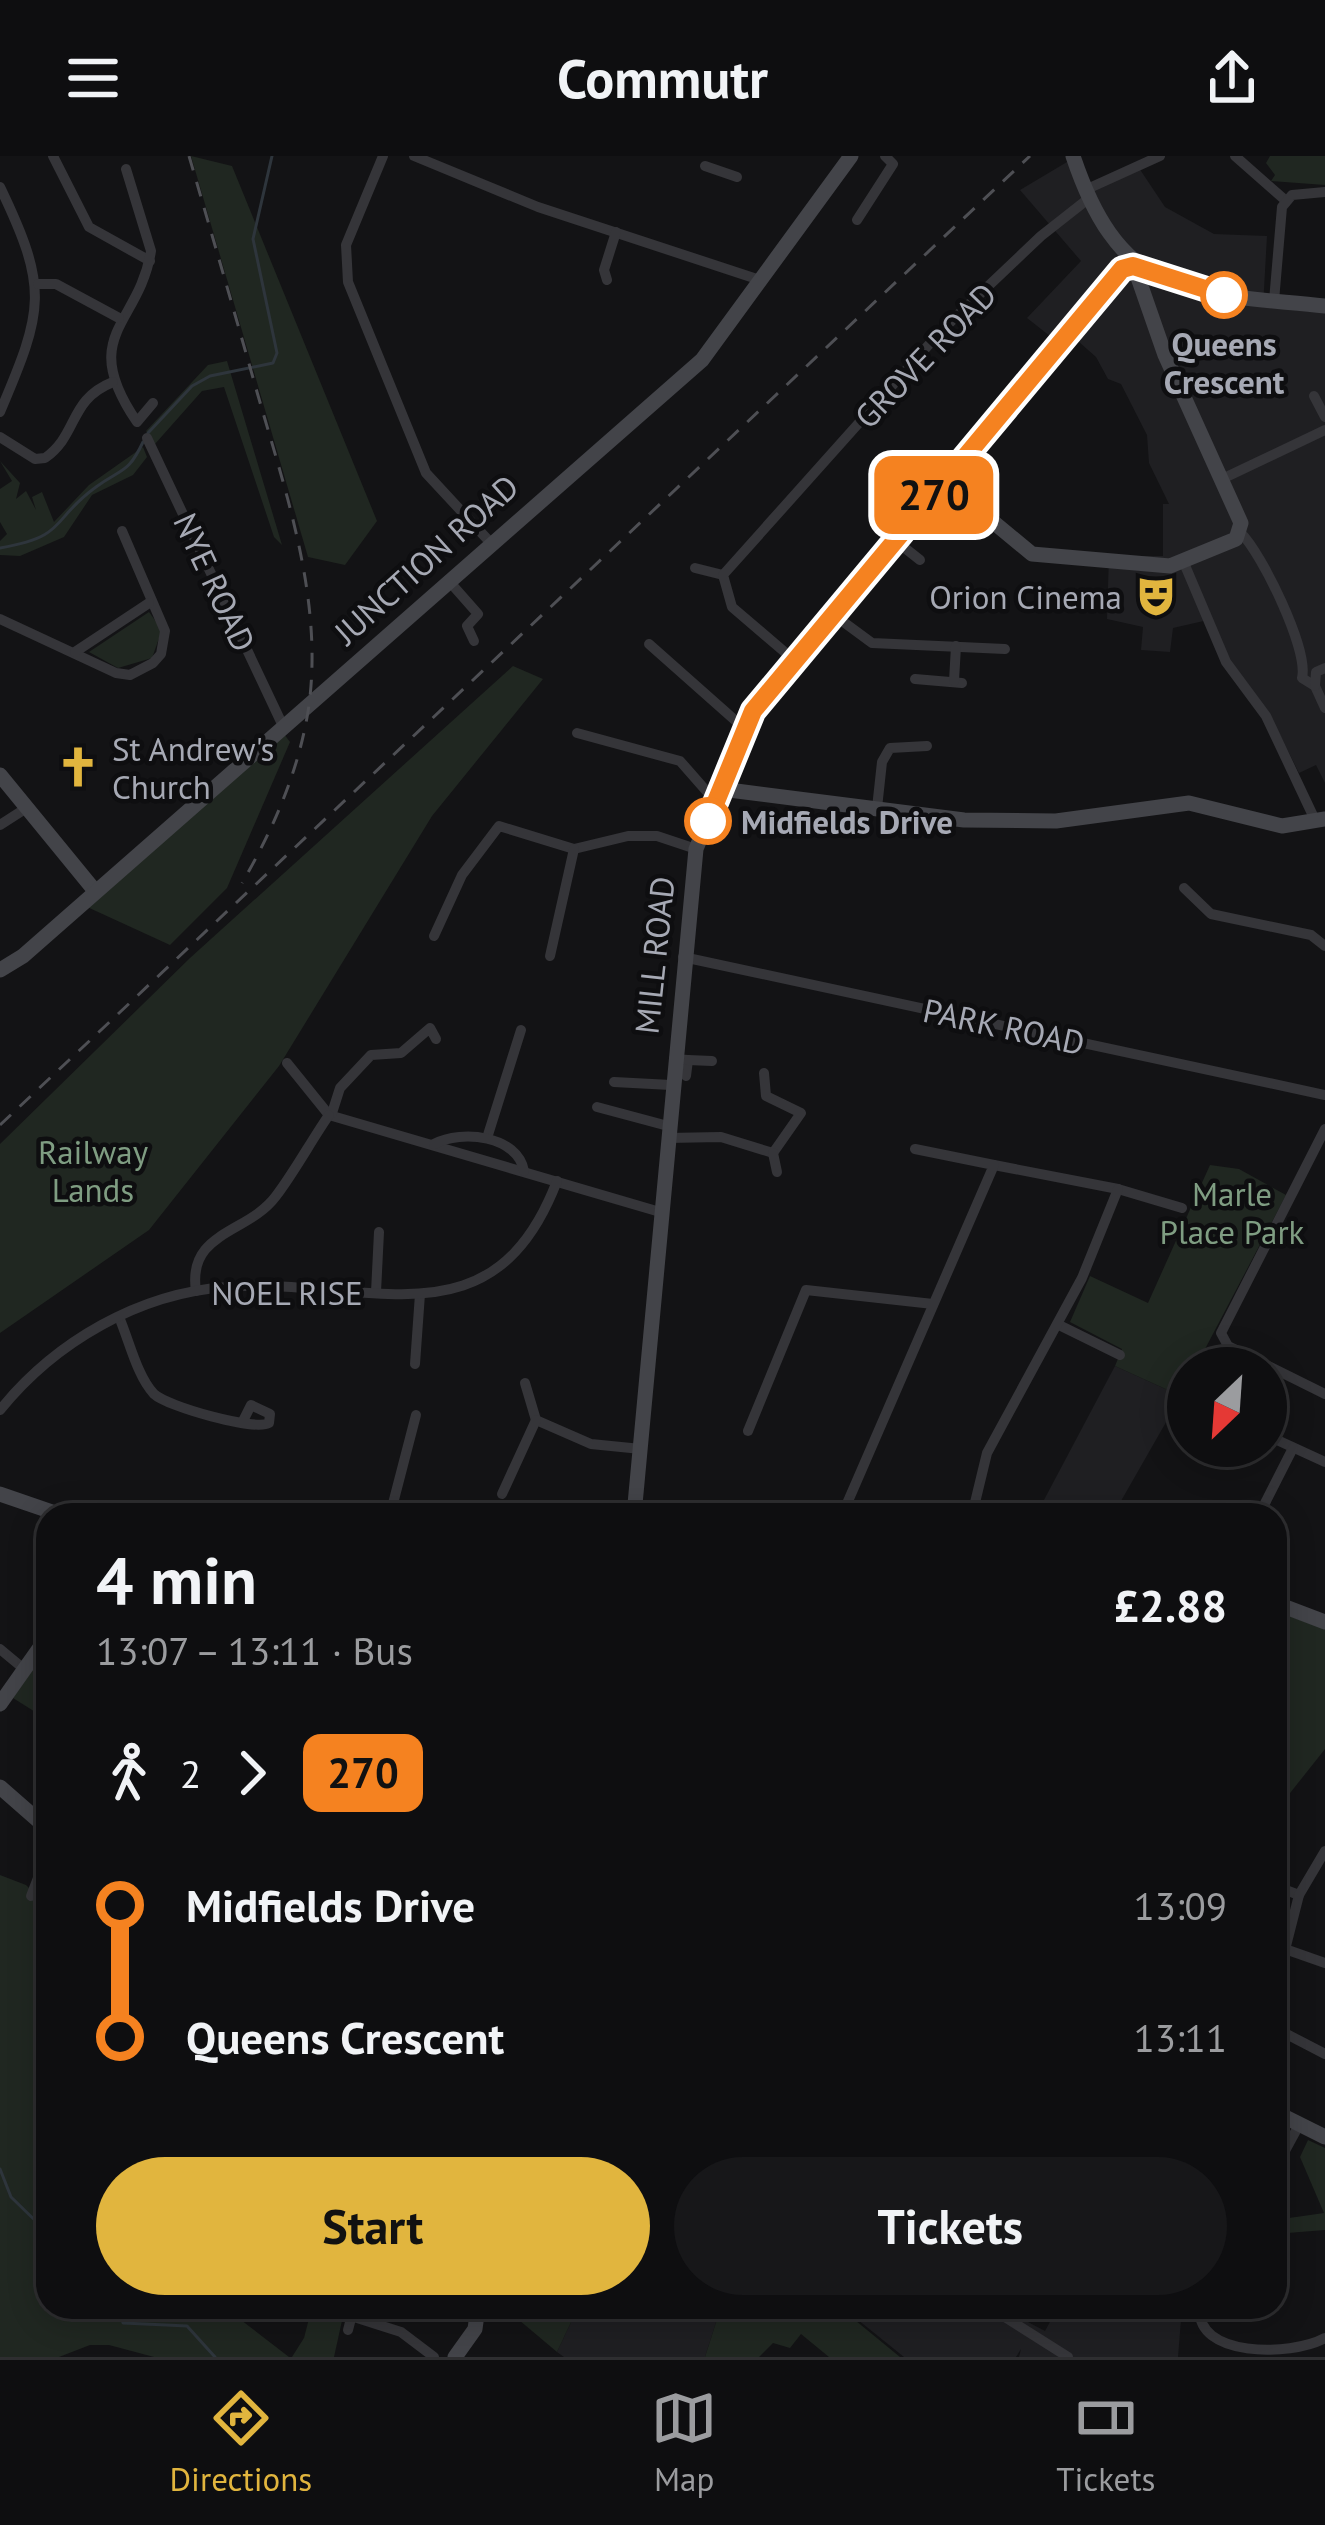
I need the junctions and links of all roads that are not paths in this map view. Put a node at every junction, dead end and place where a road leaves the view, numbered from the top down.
1 (53, 156) edge
2 (383, 156) edge
3 (414, 156) edge
4 (731, 156) edge
5 (851, 156) edge
6 (884, 156) edge
7 (1073, 156) edge
8 (1160, 156) edge
9 (1235, 156) edge
10 (705, 166) dead end
11 (126, 169) dead end
12 (724, 170) junction
13 (737, 177) dead end
14 (0, 187) edge
15 (1325, 192) edge
16 (1087, 195) junction
17 (1286, 200) junction
18 (6, 215) edge
19 (857, 220) dead end
20 (616, 232) junction
21 (150, 261) junction
22 (1133, 266) junction
23 (590, 270) dead end
24 (760, 280) junction
25 (38, 284) junction
26 (1274, 301) junction
27 (1325, 306) edge
28 (119, 318) junction
29 (113, 382) junction
30 (5, 384) edge
31 (1314, 396) dead end
32 (153, 403) dead end
33 (0, 412) edge
34 (1325, 417) edge
35 (137, 422) junction
36 (1325, 430) edge
37 (133, 436) dead end
38 (0, 437) edge
39 (147, 438) dead end
40 (1222, 479) junction
41 (945, 482) junction
42 (122, 531) dead end
43 (1240, 532) junction
44 (489, 541) junction
45 (896, 541) junction
46 (920, 560) dead end
47 (1184, 563) junction
48 (695, 568) dead end
49 (723, 575) junction
50 (448, 580) junction
51 (149, 603) junction
52 (834, 614) junction
53 (0, 620) edge
54 (474, 640) dead end
55 (649, 644) dead end
56 (956, 646) junction
57 (1005, 649) dead end
58 (75, 652) junction
59 (794, 660) junction
60 (1315, 673) edge
61 (915, 679) dead end
62 (1325, 708) edge
63 (283, 726) junction
64 (746, 730) junction
65 (577, 733) dead end
66 (927, 746) dead end
67 (0, 775) edge
68 (719, 795) junction
69 (28, 807) junction
70 (877, 808) junction
71 (1320, 820) edge
72 (0, 825) edge
73 (696, 848) junction
74 (574, 849) junction
75 (1184, 888) dead end
76 (95, 891) junction
77 (434, 935) dead end
78 (1325, 946) edge
79 (550, 956) dead end
80 (683, 957) junction
81 (0, 970) edge
82 (520, 1030) dead end
83 (436, 1039) dead end
84 (681, 1060) junction
85 (712, 1061) dead end
86 (287, 1063) dead end
87 (764, 1073) dead end
88 (678, 1081) junction
89 (614, 1082) dead end
90 (1325, 1095) edge
91 (597, 1107) dead end
92 (331, 1114) junction
93 (1325, 1130) edge
94 (667, 1132) junction
95 (488, 1138) junction
96 (434, 1144) junction
97 (915, 1149) dead end
98 (773, 1153) junction
99 (994, 1166) junction
100 (524, 1171) junction
101 (777, 1172) dead end
102 (557, 1181) junction
103 (1118, 1189) junction
104 (1182, 1208) dead end
105 (661, 1212) junction
106 (379, 1232) dead end
107 (196, 1291) junction
108 (376, 1292) junction
109 (419, 1294) junction
110 (933, 1304) junction
111 (119, 1317) junction
112 (1059, 1324) junction
113 (1120, 1355) dead end
114 (416, 1364) dead end
115 (525, 1382) dead end
116 (1325, 1394) edge
117 (0, 1410) edge
118 (416, 1415) dead end
119 (536, 1420) junction
120 (242, 1424) dead end
121 (748, 1431) dead end
122 (1287, 1445) edge
123 (1293, 1448) junction
124 (640, 1449) junction
125 (1325, 1462) edge
126 (0, 1494) edge
127 (502, 1494) dead end
128 (393, 1503) edge
129 (635, 1503) edge
130 (847, 1503) edge
131 (975, 1503) edge
132 (1265, 1503) edge
133 (36, 1506) edge
134 (1287, 1608) edge
135 (1325, 1622) edge
136 (0, 1649) edge
137 (36, 1652) edge
138 (24, 1669) junction
139 (0, 1704) edge
140 (0, 1787) edge
141 (36, 1818) edge
142 (1325, 1851) edge
143 (36, 1883) edge
144 (1287, 1890) edge
145 (1300, 1894) junction
146 (31, 1896) dead end
147 (1287, 1945) edge
148 (1287, 1949) edge
149 (1325, 1963) edge
150 (1287, 2034) edge
151 (1325, 2054) edge
152 (1287, 2119) edge
153 (1299, 2126) junction
154 (1325, 2137) edge
155 (1287, 2148) edge
156 (352, 2319) edge
157 (370, 2319) edge
158 (476, 2319) edge
159 (1007, 2319) edge
160 (1200, 2319) edge
161 (348, 2330) dead end
162 (1325, 2338) edge
163 (1236, 2356) edge
164 (434, 2357) edge
165 (455, 2357) edge
166 (1069, 2357) edge

1 - 21 street
2 - 44 street
3 - 20 street
4 - 12 street
5 - 24 street, JUNCTION ROAD
6 - 19 street
7 - 16 street
8 - 16 street, GROVE ROAD
9 - 17 street
10 - 12 street
11 - 21 street
12 - 13 street
14 - 18 street
15 - 17 street
16 - 22 street
16 - 49 street, GROVE ROAD
17 - 26 street
18 - 25 street
20 - 23 street
20 - 24 street
21 - 28 street
22 - 26 street
22 - 40 street
22 - 41 street, MILL ROAD
24 - 44 street, JUNCTION ROAD
25 - 28 street
25 - 30 street
26 - 27 street
28 - 29 street
29 - 35 street
29 - 38 street
30 - 33 street
31 - 34 street
32 - 35 street
35 - 37 street
36 - 40 street
39 - 63 street, NYE ROAD
40 - 43 street
41 - 45 street, MILL ROAD
41 - 47 street
42 - 51 street
43 - 47 street
43 - 60 street
44 - 50 street, JUNCTION ROAD
45 - 46 street
45 - 52 street, MILL ROAD
47 - 71 street
48 - 49 street
49 - 59 street
50 - 54 street
50 - 63 street, JUNCTION ROAD
51 - 58 street
51 - 58 street
52 - 56 street
52 - 59 street, MILL ROAD
53 - 58 street
55 - 64 street
56 - 57 street
56 - 61 street
59 - 64 street, MILL ROAD
60 - 62 street
63 - 76 street, JUNCTION ROAD
64 - 68 street, MILL ROAD
65 - 68 street
66 - 70 street
67 - 69 street
68 - 70 street
68 - 73 street, MILL ROAD
69 - 72 street
69 - 76 street
70 - 71 street
73 - 74 street
73 - 80 street, MILL ROAD
74 - 77 street
74 - 79 street
75 - 78 street
76 - 81 street, JUNCTION ROAD
80 - 84 street, MILL ROAD
80 - 90 street, PARK ROAD
82 - 95 street
83 - 92 street
84 - 85 street
84 - 88 street, MILL ROAD
86 - 92 street
87 - 98 street
88 - 89 street
88 - 94 street, MILL ROAD
91 - 94 street
92 - 96 street
92 - 107 street
93 - 116 street
94 - 98 street
94 - 105 street, MILL ROAD
95 - 96 street
95 - 100 street
96 - 100 street
97 - 99 street
98 - 101 street
99 - 103 street
99 - 110 street
100 - 102 street
102 - 105 street
102 - 109 street, NOEL RISE
103 - 104 street
103 - 112 street
105 - 124 street, MILL ROAD
106 - 108 street
107 - 108 street, NOEL RISE
107 - 111 street, NOEL RISE
108 - 109 street, NOEL RISE
109 - 114 street
110 - 121 street
110 - 130 street
111 - 117 street, NOEL RISE
111 - 120 street
112 - 113 street
112 - 131 street
115 - 119 street
118 - 128 street
119 - 124 street
119 - 127 street
122 - 123 street
123 - 125 street
123 - 132 street
124 - 129 street, MILL ROAD
126 - 133 street
134 - 135 street
136 - 138 street
137 - 138 street
138 - 139 street
140 - 141 street
142 - 145 street
143 - 146 street
144 - 145 street
145 - 147 street
148 - 149 street
150 - 151 street
152 - 153 street
153 - 154 street
153 - 155 street
156 - 161 street
157 - 164 street
158 - 165 street
159 - 166 street
160 - 163 street
162 - 163 street

